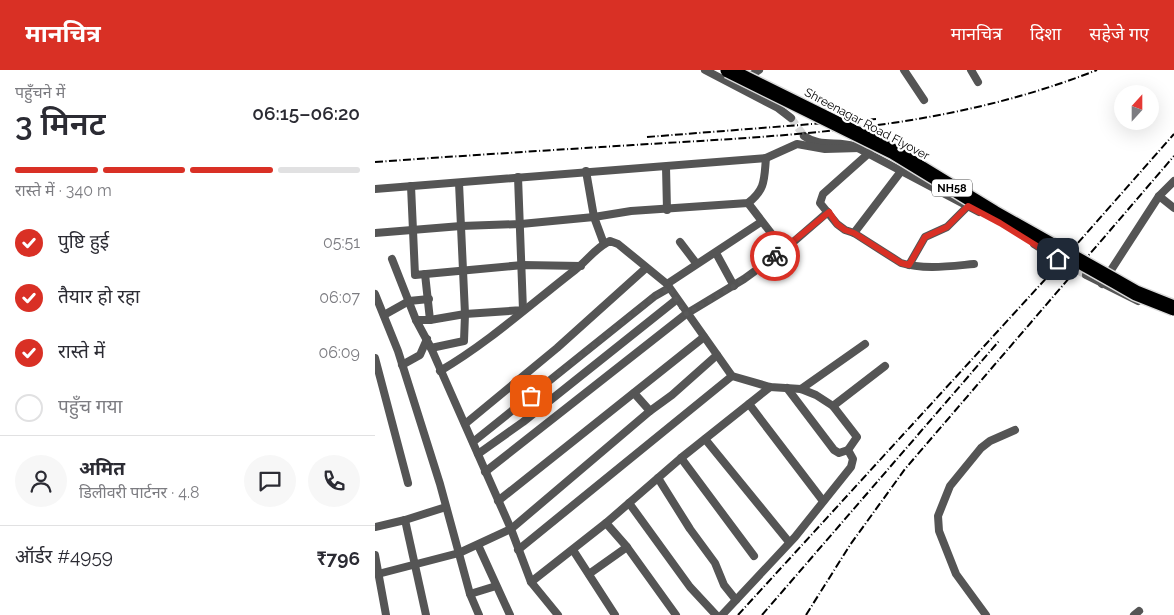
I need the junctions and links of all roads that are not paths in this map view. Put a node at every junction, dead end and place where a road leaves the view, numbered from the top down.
1 (705, 70) edge
2 (728, 70) edge
3 (759, 70) edge
4 (905, 70) edge
5 (971, 70) edge
6 (979, 82) dead end
7 (736, 85) junction
8 (924, 100) dead end
9 (791, 118) tunnel mouth
10 (804, 136) tunnel mouth
11 (860, 148) junction
12 (869, 152) junction
13 (766, 158) junction
14 (666, 167) junction
15 (902, 170) junction
16 (586, 171) junction
17 (518, 177) junction
18 (1174, 181) edge
19 (459, 183) junction
20 (411, 186) junction
21 (375, 189) edge
22 (1159, 196) junction
23 (748, 203) junction
24 (968, 206) junction
25 (1174, 208) edge
26 (667, 210) junction
27 (829, 212) junction
28 (593, 217) junction
29 (761, 222) junction
30 (521, 224) junction
31 (461, 226) junction
32 (412, 230) junction
33 (854, 233) junction
34 (375, 234) edge
35 (680, 242) dead end
36 (604, 244) junction
37 (784, 250) junction
38 (716, 253) junction
39 (392, 259) dead end
40 (1058, 259) tunnel mouth
41 (696, 263) junction
42 (975, 264) dead end
43 (523, 265) junction
44 (909, 265) junction
45 (581, 266) junction
46 (646, 268) junction
47 (1110, 270) junction
48 (463, 271) junction
49 (425, 274) junction
50 (1086, 275) tunnel mouth
51 (1102, 284) junction
52 (668, 286) junction
53 (734, 286) junction
54 (375, 294) edge
55 (429, 299) junction
56 (676, 300) junction
57 (409, 301) junction
58 (1174, 301) edge
59 (1174, 308) edge
60 (523, 310) junction
61 (465, 314) junction
62 (686, 314) junction
63 (384, 315) junction
64 (1174, 316) edge
65 (416, 320) junction
66 (430, 320) junction
67 (705, 337) junction
68 (427, 338) junction
69 (463, 341) junction
70 (865, 344) dead end
71 (431, 348) junction
72 (717, 356) junction
73 (375, 358) edge
74 (461, 359) junction
75 (402, 366) junction
76 (885, 366) dead end
77 (439, 371) junction
78 (732, 376) junction
79 (771, 387) junction
80 (787, 388) junction
81 (801, 389) junction
82 (634, 393) junction
83 (749, 404) junction
84 (833, 406) junction
85 (650, 411) junction
86 (465, 424) junction
87 (1015, 430) dead end
88 (705, 439) junction
89 (473, 442) junction
90 (848, 450) junction
91 (478, 454) junction
92 (681, 458) junction
93 (485, 472) junction
94 (658, 478) junction
95 (408, 483) dead end
96 (823, 500) junction
97 (498, 501) junction
98 (629, 503) junction
99 (446, 507) junction
100 (405, 520) junction
101 (606, 523) junction
102 (375, 527) edge
103 (511, 529) junction
104 (789, 542) junction
105 (478, 545) junction
106 (627, 547) junction
107 (519, 550) junction
108 (573, 550) junction
109 (459, 553) junction
110 (375, 555) edge
111 (754, 556) dead end
112 (416, 566) junction
113 (379, 574) junction
114 (589, 574) junction
115 (531, 582) junction
116 (496, 586) junction
117 (470, 594) junction
118 (736, 600) junction
119 (386, 615) edge
120 (426, 615) edge
121 (479, 615) edge
122 (510, 615) edge
123 (558, 615) edge
124 (615, 615) edge
125 (676, 615) edge
126 (716, 615) edge
127 (722, 615) edge
128 (985, 615) edge

1 - 7 street
2 - 59 highway, Shreenagar Road Flyover / NH58, bridge
3 - 7 street
4 - 8 street
5 - 6 street
7 - 9 street
10 - 11 street
11 - 12 street
11 - 13 street
12 - 15 street
12 - 27 street
13 - 14 street
13 - 23 street
14 - 16 street
14 - 26 street
15 - 24 street
15 - 33 street
16 - 17 street
16 - 28 street
17 - 19 street
17 - 30 street
18 - 22 street
19 - 20 street
19 - 31 street
20 - 21 street
20 - 32 street
22 - 25 street
22 - 47 street
23 - 26 street
23 - 29 street
24 - 40 street
24 - 44 street
26 - 28 street
27 - 33 street
27 - 37 street
28 - 30 street
28 - 36 street
29 - 37 street
29 - 38 street
30 - 31 street
30 - 43 street
31 - 32 street
31 - 48 street
32 - 34 street
32 - 49 street
33 - 44 street
35 - 41 street
36 - 45 street
36 - 46 street
37 - 53 street
38 - 41 street
38 - 53 street
39 - 57 street
41 - 52 street
42 - 44 street
43 - 45 street
43 - 48 street
43 - 60 street
45 - 60 street
46 - 52 street
46 - 86 street
47 - 51 street
47 - 58 street
48 - 49 street
48 - 61 street
49 - 55 street
50 - 51 street
51 - 64 street
52 - 56 street
52 - 89 street
53 - 62 street
54 - 63 street
55 - 57 street
55 - 66 street
56 - 62 street
56 - 91 street
57 - 63 street
57 - 65 street
60 - 61 street
60 - 74 street
61 - 66 street
61 - 69 street
62 - 67 street
62 - 93 street
63 - 75 street
65 - 66 street
65 - 68 street
67 - 72 street
67 - 82 street
68 - 71 street
68 - 75 street
69 - 71 street
69 - 74 street
70 - 81 street
71 - 77 street
72 - 78 street
72 - 85 street
73 - 95 street
74 - 77 street
75 - 99 street
76 - 84 street
77 - 86 street
78 - 79 street
78 - 107 street
79 - 80 street
79 - 83 street
80 - 81 street
80 - 90 street
81 - 84 street
82 - 85 street
82 - 97 street
83 - 88 street
83 - 96 street
84 - 90 street
85 - 103 street
86 - 89 street
87 - 128 street
88 - 92 street
88 - 104 street
89 - 91 street
90 - 96 street
91 - 93 street
92 - 94 street
92 - 111 street
93 - 97 street
94 - 98 street
94 - 118 street
96 - 104 street
97 - 103 street
98 - 101 street
98 - 126 street
99 - 100 street
99 - 109 street
100 - 102 street
100 - 112 street
101 - 106 street
101 - 108 street
103 - 105 street
103 - 107 street
104 - 118 street
105 - 109 street
105 - 116 street
106 - 114 street
106 - 125 street
107 - 115 street
108 - 114 street
108 - 115 street
109 - 112 street
109 - 117 street
110 - 113 street
112 - 113 street
112 - 120 street
113 - 119 street
114 - 124 street
115 - 123 street
116 - 117 street
116 - 122 street
117 - 121 street
118 - 127 street

